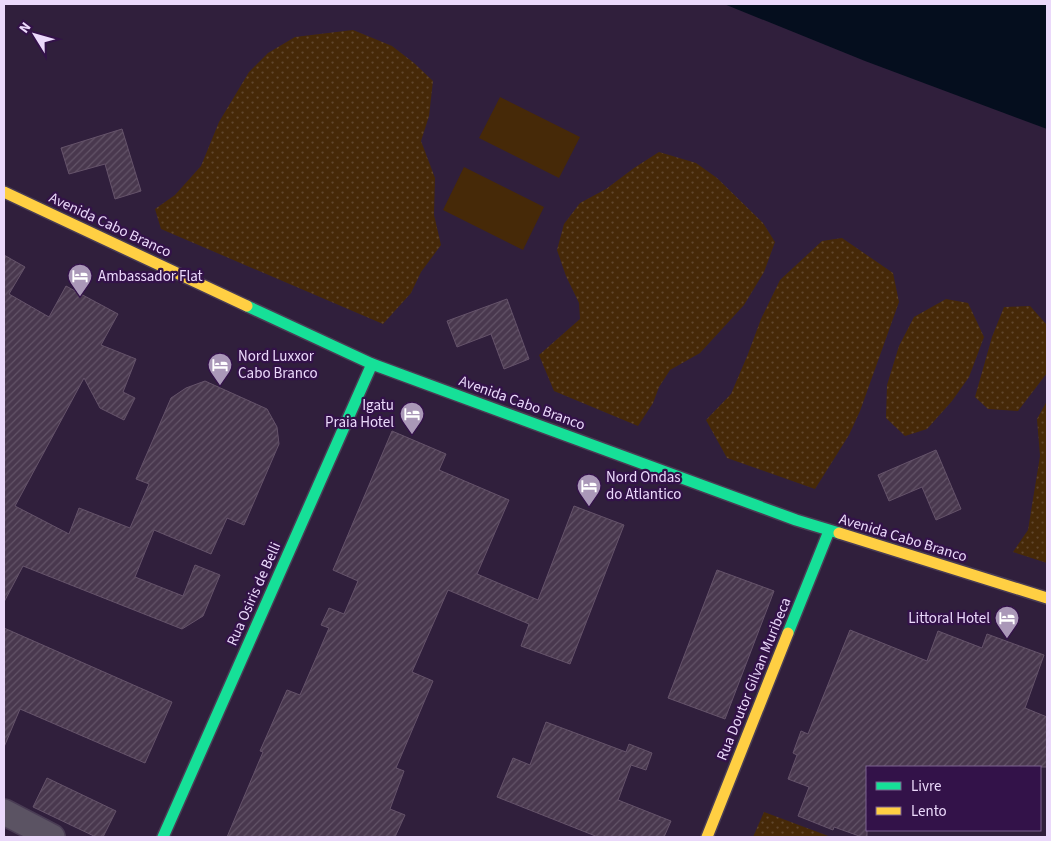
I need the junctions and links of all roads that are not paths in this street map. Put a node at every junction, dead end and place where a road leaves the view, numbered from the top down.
1 (4, 192) edge
2 (372, 364) junction
3 (829, 531) junction
4 (1047, 598) edge
5 (4, 812) edge
6 (52, 837) edge
7 (163, 837) edge
8 (707, 837) edge

1 - 2 main road, Avenida Cabo Branco
2 - 3 main road, Avenida Cabo Branco
2 - 7 main road, Rua Osiris de Belli
3 - 4 main road, Avenida Cabo Branco
3 - 8 main road, Rua Doutor Gilvan Muribeca
5 - 6 street

